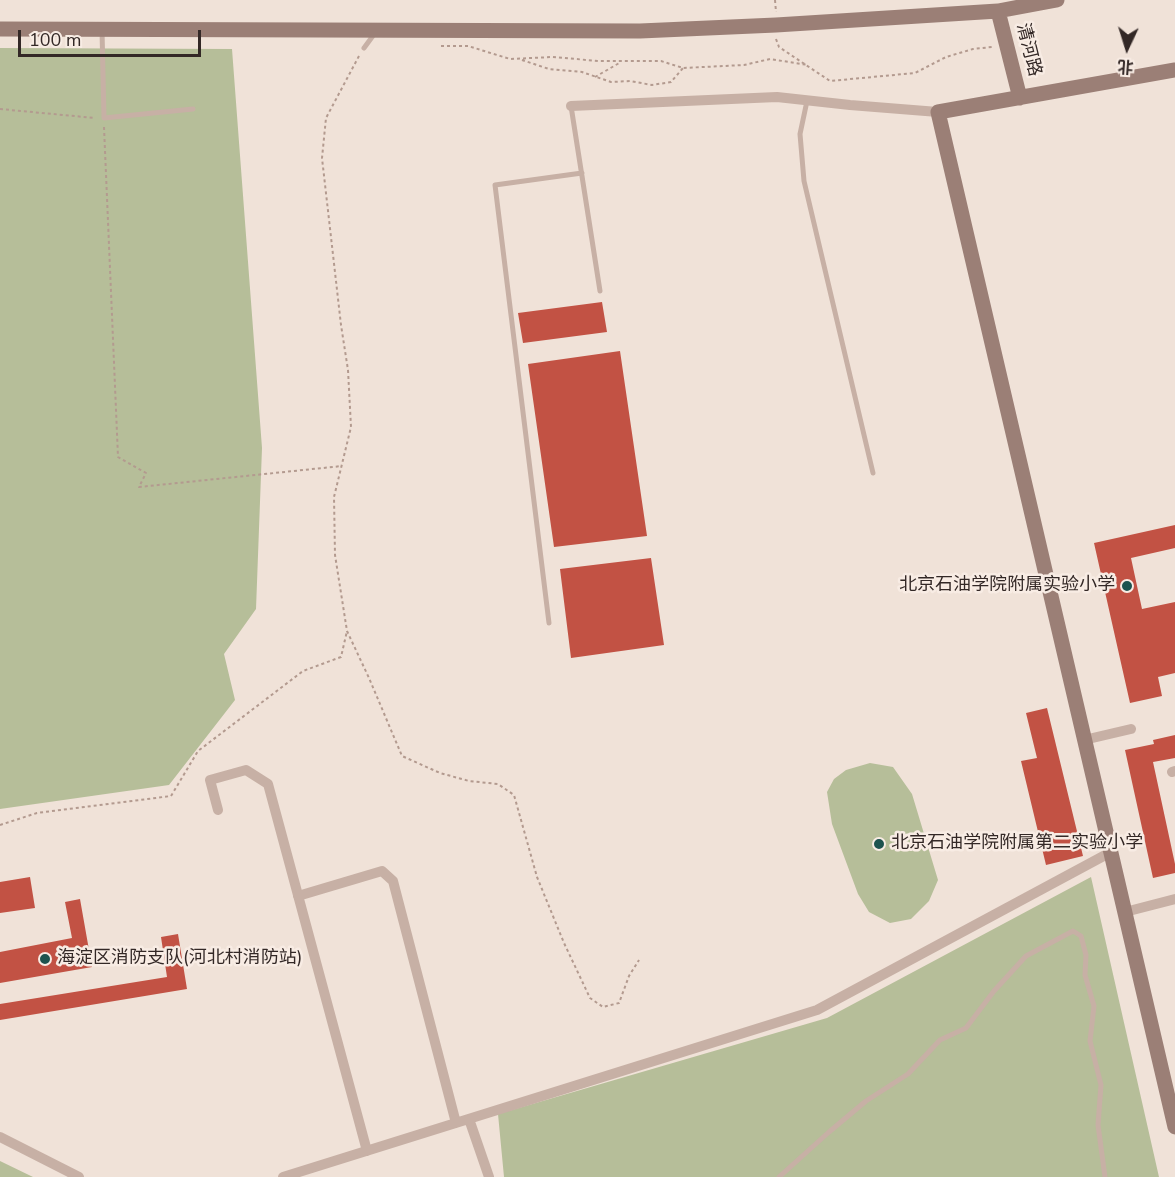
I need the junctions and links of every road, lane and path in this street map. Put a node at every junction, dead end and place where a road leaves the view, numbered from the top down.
1 (775, 0) edge
2 (1057, 0) edge
3 (998, 11) junction
4 (776, 22) junction
5 (0, 29) edge
6 (101, 29) junction
7 (377, 29) junction
8 (441, 46) dead end
9 (364, 48) joint
10 (992, 48) dead end
11 (518, 59) junction
12 (622, 61) junction
13 (808, 65) junction
14 (683, 68) junction
15 (1175, 70) edge
16 (595, 76) junction
17 (1020, 98) junction
18 (807, 101) junction
19 (571, 105) joint
20 (0, 109) edge
21 (193, 110) dead end
22 (938, 112) junction
23 (104, 118) junction
24 (582, 173) junction
25 (600, 291) dead end
26 (342, 466) junction
27 (873, 472) dead end
28 (549, 623) dead end
29 (347, 631) junction
30 (1131, 729) dead end
31 (1084, 740) junction
32 (218, 810) dead end
33 (0, 825) edge
34 (1111, 852) junction
35 (298, 896) junction
36 (1175, 899) edge
37 (1125, 912) junction
38 (639, 960) dead end
39 (469, 1119) junction
40 (456, 1123) junction
41 (1175, 1127) edge
42 (0, 1137) edge
43 (367, 1151) junction
44 (79, 1177) edge
45 (283, 1177) edge
46 (489, 1177) edge
47 (779, 1177) edge
48 (1105, 1177) edge

1 - 4 path
2 - 3 street, 清河路
3 - 4 street, 清河路
3 - 17 street, 清河路
4 - 7 street, 清河路
4 - 13 path
5 - 6 street, 清河路
6 - 7 street, 清河路
6 - 23 lane
7 - 9 lane
8 - 11 path
9 - 26 path
10 - 13 path
11 - 12 path
11 - 16 path
12 - 14 path
12 - 16 path
13 - 14 path
14 - 16 path
15 - 17 street
17 - 22 street
18 - 19 street
18 - 22 street
18 - 27 lane
19 - 24 lane
20 - 23 path
21 - 23 lane
22 - 31 street
23 - 26 path
24 - 25 lane
24 - 28 lane
26 - 29 path
29 - 33 path
29 - 38 path
30 - 31 street
31 - 34 street
32 - 35 street
34 - 37 street
34 - 39 street
35 - 40 street
35 - 43 street
36 - 37 street
37 - 41 street
39 - 40 street
39 - 46 street
40 - 43 street
42 - 44 street
43 - 45 street
47 - 48 lane

